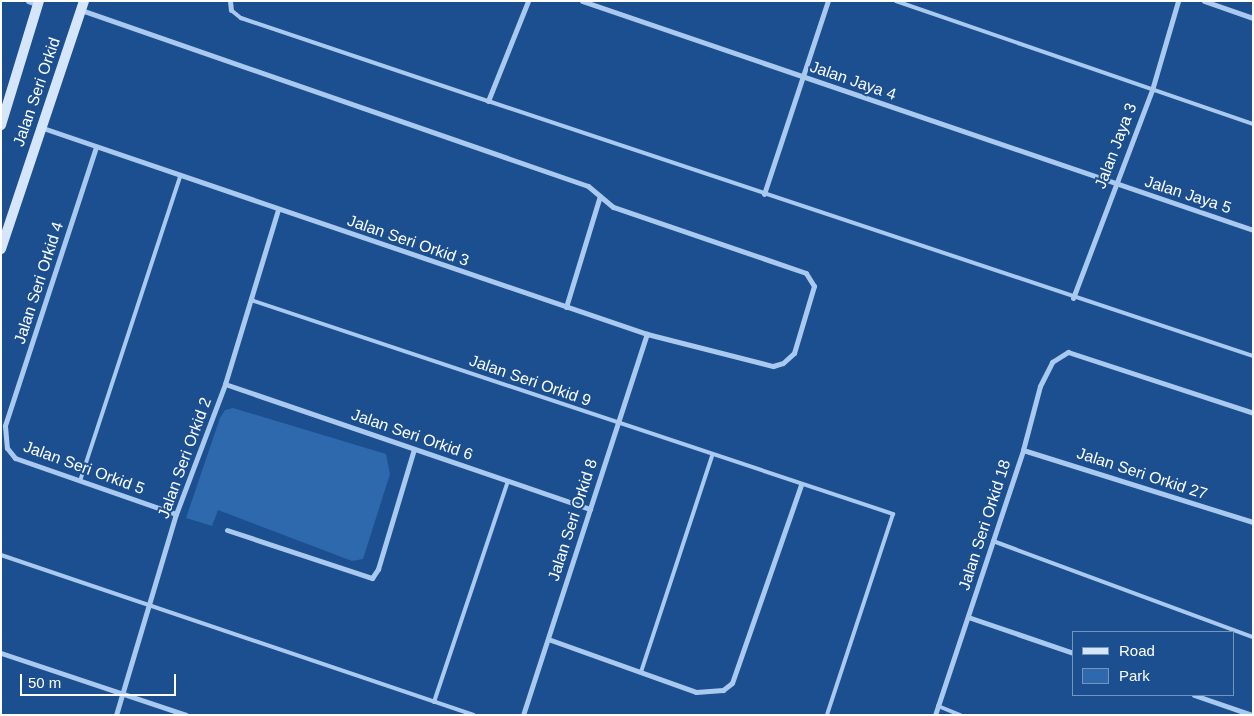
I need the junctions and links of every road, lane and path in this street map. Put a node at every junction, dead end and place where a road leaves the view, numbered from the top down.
1 (230, 1) edge
2 (528, 1) edge
3 (582, 1) edge
4 (828, 1) edge
5 (896, 1) edge
6 (1178, 1) edge
7 (1204, 1) edge
8 (35, 2) edge
9 (82, 6) edge
10 (231, 10) joint
11 (1253, 18) edge
12 (804, 78) junction
13 (1152, 90) junction
14 (488, 102) junction
15 (3, 112) edge
16 (1253, 124) edge
17 (1, 126) edge
18 (40, 126) junction
19 (96, 148) junction
20 (180, 176) junction
21 (1115, 184) junction
22 (764, 194) junction
23 (600, 196) junction
24 (278, 210) junction
25 (1253, 230) edge
26 (1, 249) edge
27 (1073, 298) junction
28 (251, 300) junction
29 (566, 307) junction
30 (647, 334) junction
31 (1253, 356) edge
32 (225, 384) junction
33 (1253, 413) edge
34 (618, 424) junction
35 (6, 426) joint
36 (414, 449) junction
37 (1023, 450) junction
38 (712, 456) junction
39 (80, 481) junction
40 (508, 481) junction
41 (801, 485) junction
42 (590, 509) junction
43 (176, 514) junction
44 (1253, 522) edge
45 (227, 530) dead end
46 (993, 541) junction
47 (1, 555) edge
48 (148, 607) junction
49 (968, 617) junction
50 (1253, 637) edge
51 (548, 639) junction
52 (1, 653) edge
53 (1072, 653) edge
54 (641, 672) junction
55 (122, 693) junction
56 (1197, 696) edge
57 (434, 702) junction
58 (938, 706) junction
59 (116, 715) edge
60 (186, 715) edge
61 (474, 715) edge
62 (523, 715) edge
63 (827, 715) edge
64 (935, 715) edge
65 (960, 715) edge
66 (1252, 715) edge

1 - 10 street
2 - 14 street
3 - 12 street, Jalan Jaya 4
4 - 12 street
5 - 13 lane
6 - 13 street, Jalan Jaya 3
7 - 11 street
8 - 15 main road, Jalan Seri Orkid
9 - 18 main road, Jalan Seri Orkid
9 - 23 street
10 - 14 lane
12 - 21 street, Jalan Jaya 4
12 - 22 street
13 - 16 lane
13 - 21 street, Jalan Jaya 3
14 - 22 lane
15 - 17 main road, Jalan Seri Orkid
18 - 19 street, Jalan Seri Orkid 3
18 - 26 main road, Jalan Seri Orkid
19 - 20 street, Jalan Seri Orkid 3
19 - 35 street, Jalan Seri Orkid 4
20 - 24 street, Jalan Seri Orkid 3
20 - 39 lane
21 - 25 street, Jalan Jaya 5
21 - 27 street, Jalan Jaya 3
22 - 27 lane
23 - 29 street
23 - 30 street, Jalan Seri Orkid 3
24 - 28 street, Jalan Seri Orkid 2
24 - 29 street, Jalan Seri Orkid 3
27 - 31 lane
28 - 32 street, Jalan Seri Orkid 2
28 - 34 lane, Jalan Seri Orkid 9
29 - 30 street, Jalan Seri Orkid 3
30 - 34 street, Jalan Seri Orkid 8
32 - 36 street, Jalan Seri Orkid 6
32 - 43 street, Jalan Seri Orkid 2
33 - 37 street, Jalan Seri Orkid 18
34 - 38 lane, Jalan Seri Orkid 9
34 - 42 street, Jalan Seri Orkid 8
35 - 39 street, Jalan Seri Orkid 5
36 - 40 street, Jalan Seri Orkid 6
36 - 45 street
37 - 44 street, Jalan Seri Orkid 27
37 - 46 street, Jalan Seri Orkid 18
38 - 41 lane, Jalan Seri Orkid 9
38 - 54 lane
39 - 43 street, Jalan Seri Orkid 5
40 - 42 street, Jalan Seri Orkid 6
40 - 57 lane
41 - 54 street
41 - 63 lane, Jalan Seri Orkid 9
42 - 51 street, Jalan Seri Orkid 8
43 - 48 street, Jalan Seri Orkid 2
46 - 49 street, Jalan Seri Orkid 18
46 - 50 lane
47 - 48 lane
48 - 55 street, Jalan Seri Orkid 2
48 - 57 lane
49 - 53 street
49 - 58 street, Jalan Seri Orkid 18
51 - 54 street
51 - 62 street, Jalan Seri Orkid 8
52 - 55 street
55 - 59 street, Jalan Seri Orkid 2
55 - 60 street
56 - 66 street
57 - 61 lane
58 - 64 street, Jalan Seri Orkid 18
58 - 65 lane

